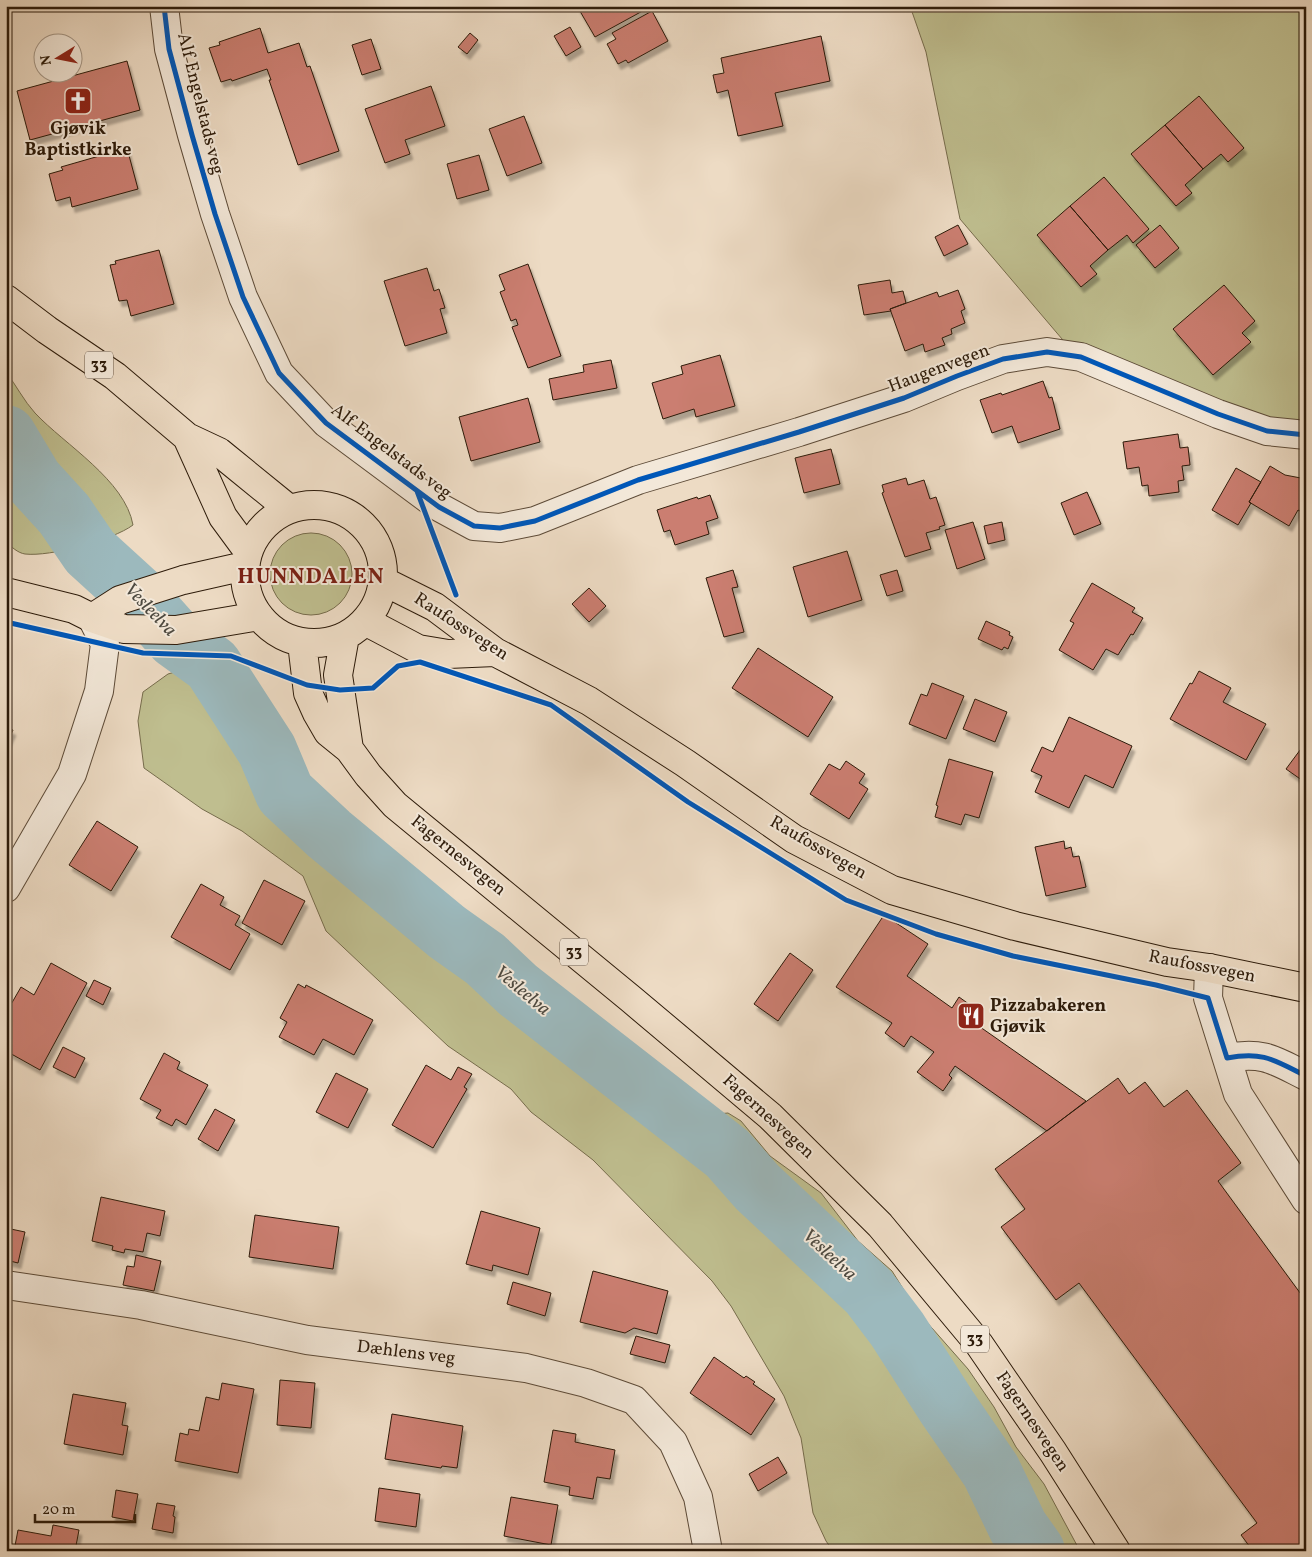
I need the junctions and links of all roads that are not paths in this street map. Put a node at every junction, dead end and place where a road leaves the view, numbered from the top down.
1 (164, 6) edge
2 (6, 299) edge
3 (1306, 436) edge
4 (188, 438) junction
5 (638, 480) joint
6 (289, 509) junction
7 (246, 558) junction
8 (384, 581) junction
9 (6, 592) edge
10 (259, 616) junction
11 (92, 618) junction
12 (355, 628) junction
13 (302, 643) junction
14 (495, 652) junction
15 (349, 748) junction
16 (6, 888) edge
17 (1209, 968) junction
18 (1306, 988) edge
19 (1227, 1058) junction
20 (1306, 1076) edge
21 (1306, 1200) edge
22 (6, 1285) edge
23 (708, 1551) edge
24 (1116, 1551) edge

1 - 5 street, Alf Engelstads veg
2 - 4 main road, 33
3 - 5 street, Haugenvegen
4 - 6 main road, 33
4 - 7 main road, 33
6 - 7 main road, 33
6 - 8 main road, 33
7 - 10 main road
7 - 11 main road
8 - 12 main road, 33
8 - 14 main road, Raufossvegen
9 - 11 main road
10 - 11 main road
10 - 13 main road
11 - 16 street
12 - 13 main road
12 - 14 main road
12 - 15 main road, Fagernesvegen / 33
13 - 15 main road, Fagernesvegen / 33
14 - 17 main road, Raufossvegen
15 - 24 main road, Fagernesvegen / 33
17 - 18 main road, Raufossvegen
17 - 19 street
19 - 20 street
19 - 21 street
22 - 23 street, Dæhlens veg

